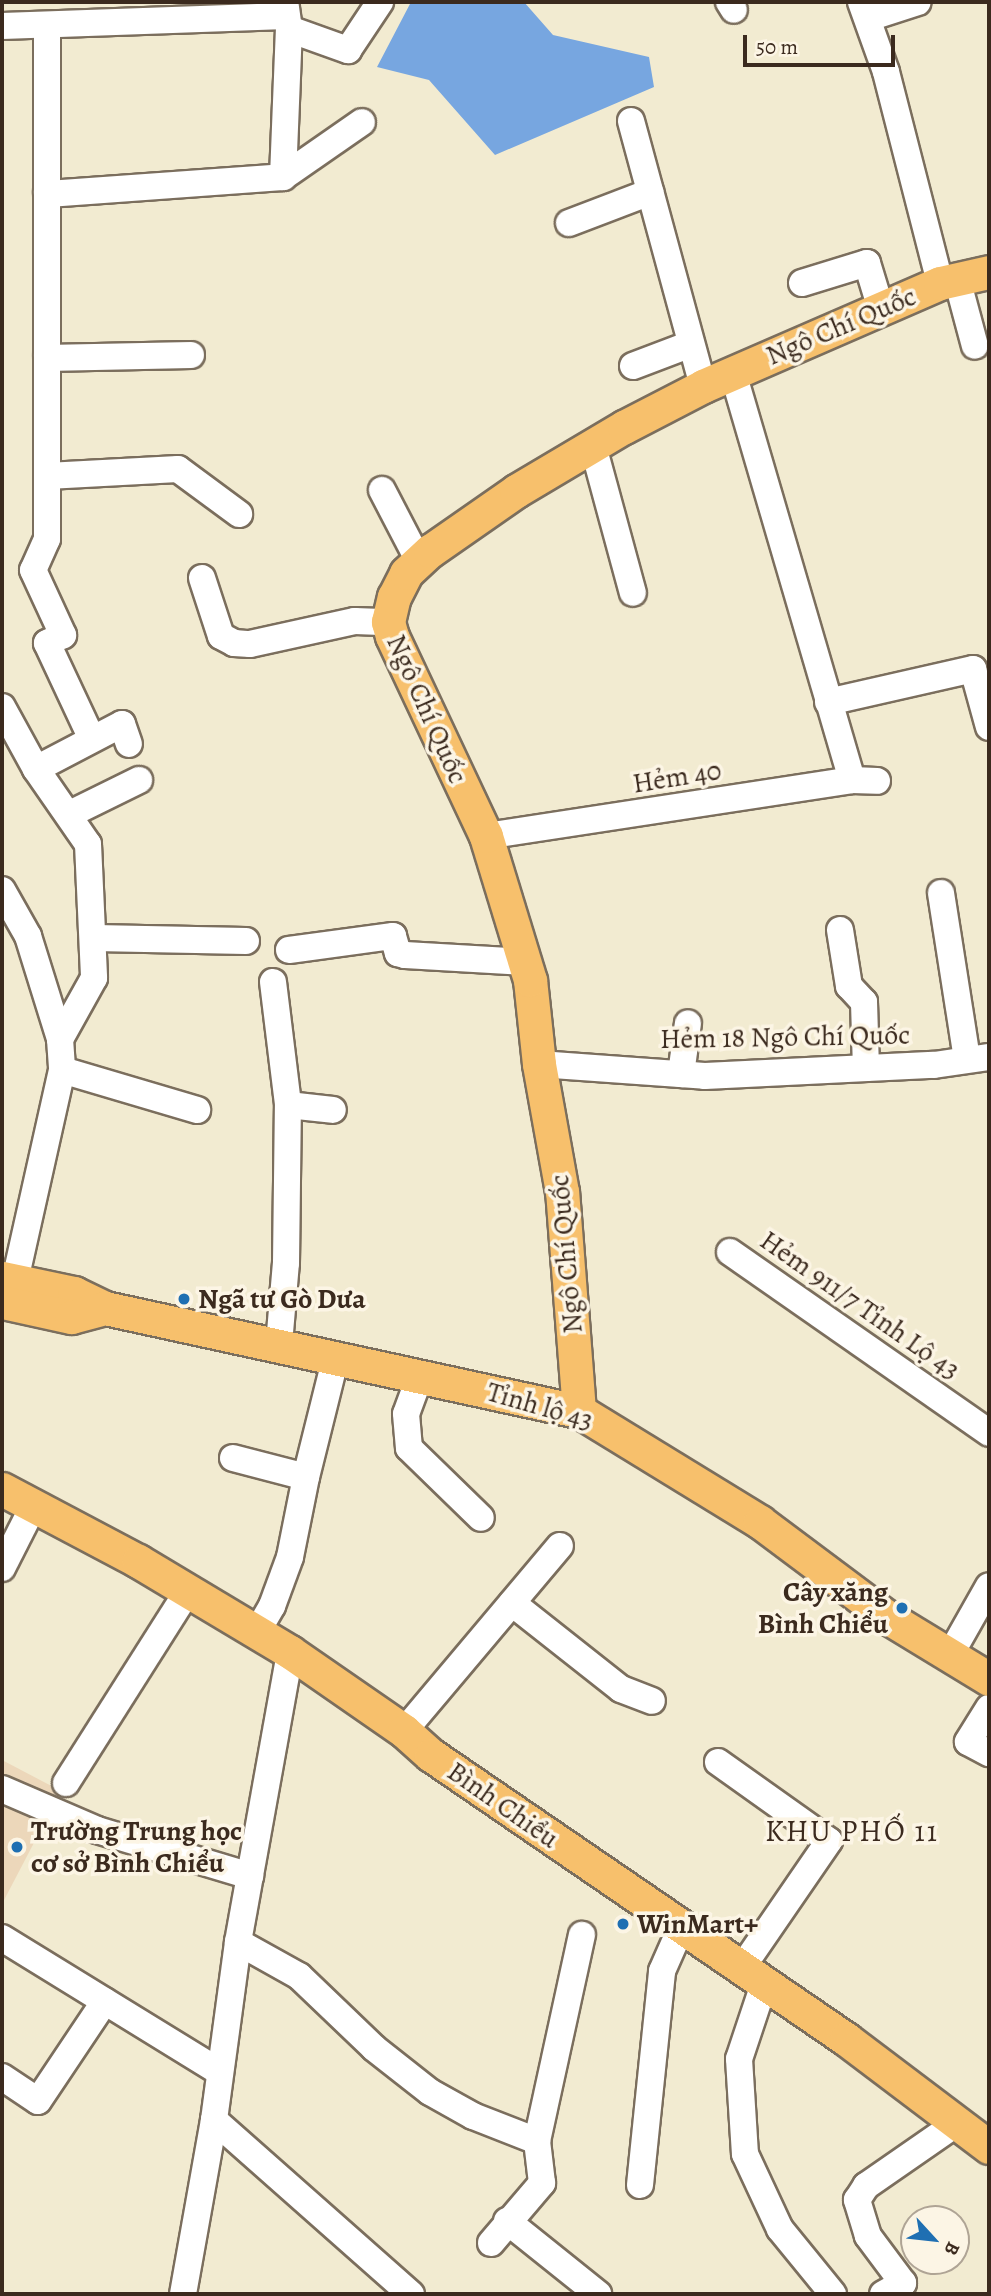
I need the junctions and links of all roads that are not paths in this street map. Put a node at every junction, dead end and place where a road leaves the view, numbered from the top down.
1 (380, 2) edge
2 (918, 2) edge
3 (864, 10) edge
4 (287, 16) edge
5 (2, 26) edge
6 (47, 26) junction
7 (631, 121) dead end
8 (362, 122) dead end
9 (284, 177) junction
10 (650, 192) junction
11 (47, 194) junction
12 (569, 222) dead end
13 (989, 272) edge
14 (948, 281) junction
15 (802, 283) dead end
16 (881, 309) junction
17 (691, 344) junction
18 (975, 346) dead end
19 (191, 355) dead end
20 (47, 358) junction
21 (633, 366) dead end
22 (733, 373) junction
23 (703, 386) junction
24 (593, 446) junction
25 (47, 476) junction
26 (383, 491) dead end
27 (239, 514) dead end
28 (419, 561) junction
29 (202, 578) dead end
30 (633, 593) dead end
31 (388, 622) junction
32 (828, 702) junction
33 (2, 707) edge
34 (989, 727) edge
35 (92, 737) junction
36 (129, 744) dead end
37 (36, 769) junction
38 (139, 780) dead end
39 (70, 814) junction
40 (486, 836) junction
41 (2, 890) edge
42 (941, 893) dead end
43 (840, 930) dead end
44 (95, 938) junction
45 (246, 941) dead end
46 (289, 950) dead end
47 (526, 962) junction
48 (273, 982) dead end
49 (688, 1023) dead end
50 (60, 1038) junction
51 (978, 1058) edge
52 (539, 1064) junction
53 (866, 1068) junction
54 (62, 1070) junction
55 (681, 1074) junction
56 (288, 1105) junction
57 (197, 1110) dead end
58 (333, 1110) dead end
59 (730, 1252) dead end
60 (6, 1287) edge
61 (279, 1344) junction
62 (336, 1357) junction
63 (420, 1376) junction
64 (579, 1411) junction
65 (989, 1433) edge
66 (233, 1458) dead end
67 (306, 1476) junction
68 (2, 1489) edge
69 (33, 1505) junction
70 (481, 1518) dead end
71 (560, 1546) dead end
72 (2, 1568) edge
73 (989, 1586) edge
74 (188, 1591) junction
75 (512, 1603) junction
76 (257, 1632) junction
77 (290, 1652) junction
78 (950, 1655) junction
79 (989, 1679) edge
80 (652, 1701) dead end
81 (989, 1708) edge
82 (404, 1731) junction
83 (989, 1753) edge
84 (719, 1762) dead end
85 (66, 1783) dead end
86 (2, 1789) edge
87 (250, 1876) junction
88 (681, 1928) junction
89 (582, 1935) dead end
90 (2, 1938) edge
91 (238, 1941) junction
92 (752, 1976) junction
93 (105, 2001) junction
94 (220, 2072) junction
95 (2, 2077) edge
96 (214, 2120) junction
97 (957, 2123) junction
98 (537, 2141) junction
99 (988, 2143) edge
100 (640, 2185) dead end
101 (507, 2221) junction
102 (491, 2244) dead end
103 (899, 2290) edge
104 (183, 2294) edge
105 (411, 2294) edge
106 (598, 2294) edge
107 (833, 2294) edge

1 - 4 street
2 - 3 street
3 - 14 street
4 - 6 street
4 - 9 street
5 - 6 street
6 - 11 street
7 - 10 street
8 - 9 street
9 - 11 street
10 - 12 street
10 - 17 street
11 - 20 street
13 - 14 main road, Ngô Chí Quốc
14 - 16 main road, Ngô Chí Quốc
14 - 18 street
15 - 16 street
16 - 22 main road, Ngô Chí Quốc
17 - 21 street
17 - 23 street
19 - 20 street
20 - 25 street
22 - 23 main road, Ngô Chí Quốc
22 - 32 street
23 - 24 main road, Ngô Chí Quốc
24 - 28 main road, Ngô Chí Quốc
24 - 30 street
25 - 27 street
25 - 35 street
26 - 28 street
28 - 31 main road, Ngô Chí Quốc
29 - 31 street
31 - 40 main road, Ngô Chí Quốc
32 - 34 street
32 - 40 street, Hẻm 40
33 - 37 street
35 - 36 street
35 - 37 street
37 - 39 street
38 - 39 street
39 - 44 street
40 - 47 main road, Ngô Chí Quốc
41 - 50 street
42 - 51 street
43 - 53 street
44 - 45 street
44 - 50 street
46 - 47 street
47 - 52 main road, Ngô Chí Quốc
48 - 56 street
49 - 55 street
50 - 54 street
51 - 53 street, Hẻm 18 Ngô Chí Quốc
52 - 55 street, Hẻm 18 Ngô Chí Quốc
52 - 64 main road, Ngô Chí Quốc
53 - 55 street, Hẻm 18 Ngô Chí Quốc
54 - 57 street
54 - 60 street
56 - 58 street
56 - 61 street
59 - 65 street, Hẻm 911/7 Tỉnh Lộ 43
60 - 61 main road, Tỉnh lộ 43
61 - 62 main road, Tỉnh lộ 43
62 - 63 main road, Tỉnh lộ 43
62 - 67 street
63 - 64 main road, Tỉnh lộ 43
63 - 70 street
64 - 78 main road, Tỉnh lộ 43
66 - 67 street
67 - 76 street
68 - 69 main road, Bình Chiểu
69 - 72 street
69 - 74 main road, Bình Chiểu
71 - 75 street
73 - 78 street
74 - 76 main road, Bình Chiểu
74 - 85 street
75 - 80 street
75 - 82 street
76 - 77 main road, Bình Chiểu
77 - 82 main road, Bình Chiểu
77 - 87 street
78 - 79 main road, Tỉnh lộ 43
81 - 83 street
82 - 88 main road, Bình Chiểu
84 - 92 street
86 - 87 street
87 - 91 street
88 - 92 main road, Bình Chiểu
88 - 100 street
89 - 98 street
90 - 93 street
91 - 94 street
91 - 98 street
92 - 97 main road, Bình Chiểu
92 - 107 street
93 - 94 street
93 - 95 street
94 - 96 street
96 - 104 street
96 - 105 street
97 - 99 main road, Bình Chiểu
97 - 103 street
98 - 101 street
101 - 102 street
101 - 106 street

